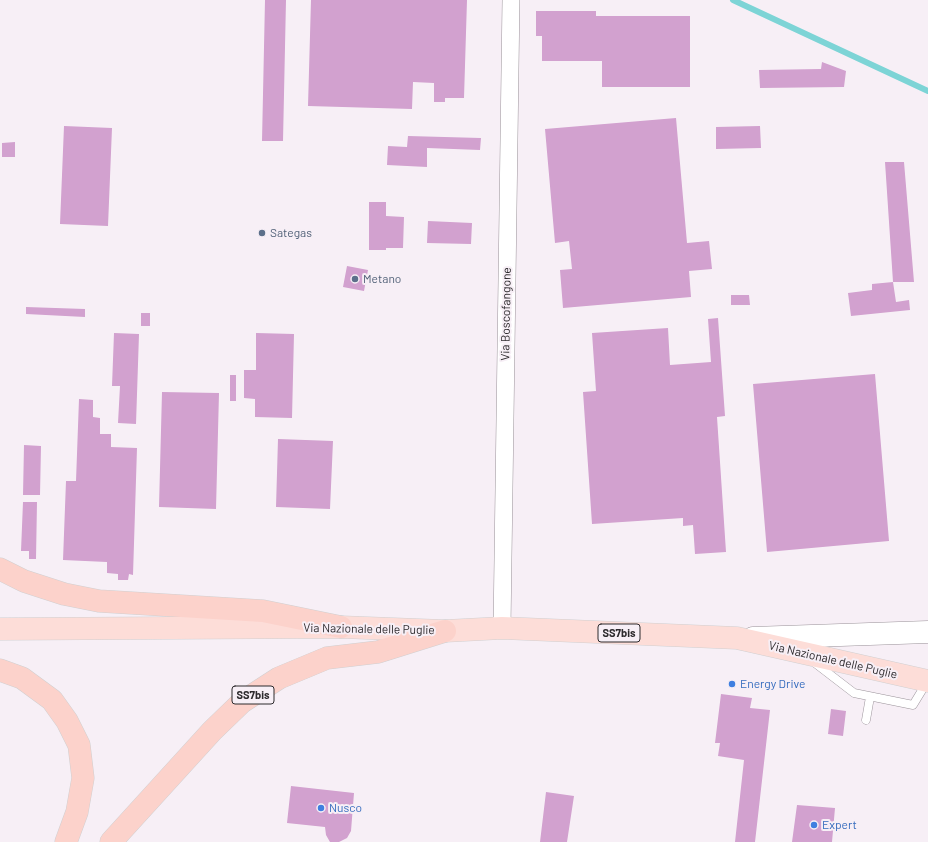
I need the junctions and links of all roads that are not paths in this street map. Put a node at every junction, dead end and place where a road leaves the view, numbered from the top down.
1 (511, 0) edge
2 (0, 569) edge
3 (341, 627) junction
4 (502, 628) junction
5 (0, 629) edge
6 (445, 631) junction
7 (928, 632) edge
8 (737, 638) junction
9 (804, 654) junction
10 (0, 670) edge
11 (928, 681) edge
12 (870, 697) junction
13 (866, 720) dead end
14 (66, 842) edge
15 (111, 842) edge

1 - 4 street, Via Boscofangone
2 - 3 highway, SS7bis
3 - 5 main road, Via Nazionale delle Puglie / SS7bis
3 - 6 main road, Via Nazionale delle Puglie / SS7bis
4 - 6 main road, Via Nazionale delle Puglie / SS7bis
4 - 8 main road, Via Nazionale delle Puglie / SS7bis
6 - 15 highway, SS7bis
7 - 8 main road, Via Nazionale delle Puglie
8 - 9 main road, Via Nazionale delle Puglie / SS7bis
9 - 11 main road, Via Nazionale delle Puglie / SS7bis
9 - 12 lane
10 - 14 highway
11 - 12 lane
12 - 13 lane

